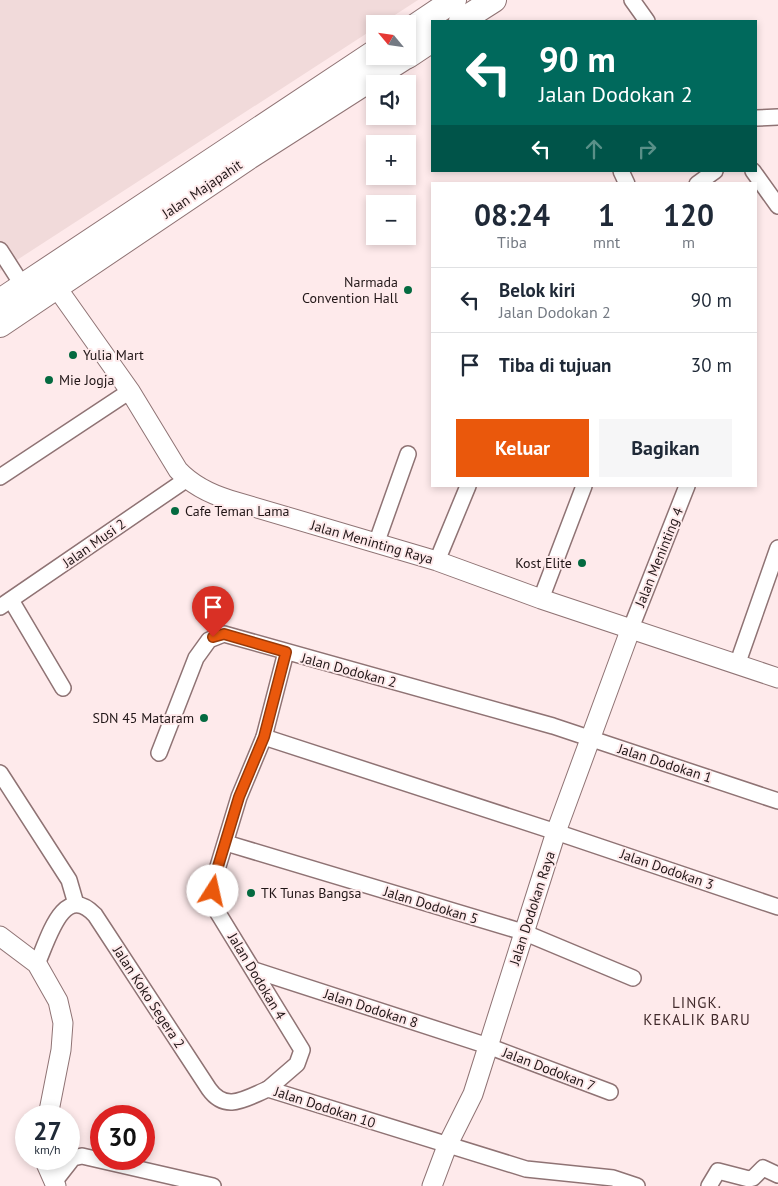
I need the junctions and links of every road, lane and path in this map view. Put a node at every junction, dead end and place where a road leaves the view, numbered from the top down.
1 (454, 0) edge
2 (632, 0) edge
3 (487, 2) edge
4 (462, 20) edge
5 (646, 20) edge
6 (416, 26) edge
7 (431, 41) edge
8 (416, 50) edge
9 (366, 58) edge
10 (393, 65) edge
11 (778, 117) edge
12 (757, 118) edge
13 (714, 172) edge
14 (754, 172) edge
15 (700, 182) edge
16 (776, 204) edge
17 (0, 250) edge
18 (23, 286) junction
19 (57, 288) junction
20 (0, 301) edge
21 (0, 325) edge
22 (130, 392) junction
23 (408, 454) dead end
24 (0, 477) edge
25 (187, 479) junction
26 (468, 487) edge
27 (584, 487) edge
28 (687, 487) edge
29 (376, 544) junction
30 (778, 548) edge
31 (437, 561) junction
32 (541, 599) junction
33 (6, 603) edge
34 (631, 628) junction
35 (286, 652) junction
36 (737, 665) junction
37 (778, 678) edge
38 (62, 688) dead end
39 (553, 726) joint
40 (264, 737) junction
41 (591, 739) junction
42 (159, 753) dead end
43 (0, 773) edge
44 (778, 800) edge
45 (556, 832) junction
46 (226, 843) junction
47 (81, 906) junction
48 (778, 907) edge
49 (523, 932) junction
50 (0, 936) edge
51 (37, 964) junction
52 (254, 970) junction
53 (633, 978) dead end
54 (488, 1046) junction
55 (209, 1088) joint
56 (268, 1089) junction
57 (610, 1092) dead end
58 (50, 1105) edge
59 (447, 1146) junction
60 (49, 1170) edge
61 (778, 1175) edge
62 (56, 1184) edge
63 (213, 1186) edge
64 (432, 1186) edge
65 (637, 1186) edge
66 (709, 1186) edge

1 - 6 main road
2 - 5 street
3 - 4 main road
7 - 8 main road, Jalan Majapahit
9 - 18 main road, Jalan Majapahit
10 - 19 main road, Jalan Majapahit
11 - 12 street
13 - 15 street
14 - 16 street
17 - 18 street
18 - 20 main road, Jalan Majapahit
19 - 21 main road, Jalan Majapahit
19 - 22 street, Jalan Meninting Raya
22 - 24 street
22 - 25 street, Jalan Meninting Raya
23 - 29 street
25 - 29 street, Jalan Meninting Raya
25 - 33 street, Jalan Musi 2
26 - 31 street
27 - 32 street
28 - 34 street, Jalan Meninting 4
29 - 31 street, Jalan Meninting Raya
30 - 36 street
31 - 32 street, Jalan Meninting Raya
32 - 34 street, Jalan Meninting Raya
33 - 38 street
34 - 36 street, Jalan Meninting Raya
34 - 41 street, Jalan Dodokan Raya
35 - 39 street, Jalan Dodokan 2
35 - 40 street, Jalan Dodokan 4
35 - 42 street, Jalan Dodokan 2
36 - 37 street, Jalan Meninting Raya
39 - 41 street, Jalan Dodokan 1
40 - 45 street
40 - 46 street, Jalan Dodokan 4
41 - 44 street, Jalan Dodokan 1
41 - 45 street, Jalan Dodokan Raya
43 - 47 street, Jalan Koko Segera 2
45 - 48 street, Jalan Dodokan 3
45 - 49 street, Jalan Dodokan Raya
46 - 49 street, Jalan Dodokan 5
46 - 52 street, Jalan Dodokan 4
47 - 51 street
47 - 55 street, Jalan Koko Segera 2
49 - 53 street, Jalan Dodokan 5
49 - 54 street, Jalan Dodokan Raya
50 - 51 street
51 - 58 street
52 - 54 street, Jalan Dodokan 8
52 - 56 street, Jalan Dodokan 4
54 - 57 street, Jalan Dodokan 7
54 - 59 street, Jalan Dodokan Raya
55 - 56 street, Jalan Dodokan 10
56 - 59 street, Jalan Dodokan 10
59 - 64 street, Jalan Dodokan Raya
59 - 65 street, Jalan Dodokan 10
60 - 62 street
61 - 66 street
62 - 63 street

